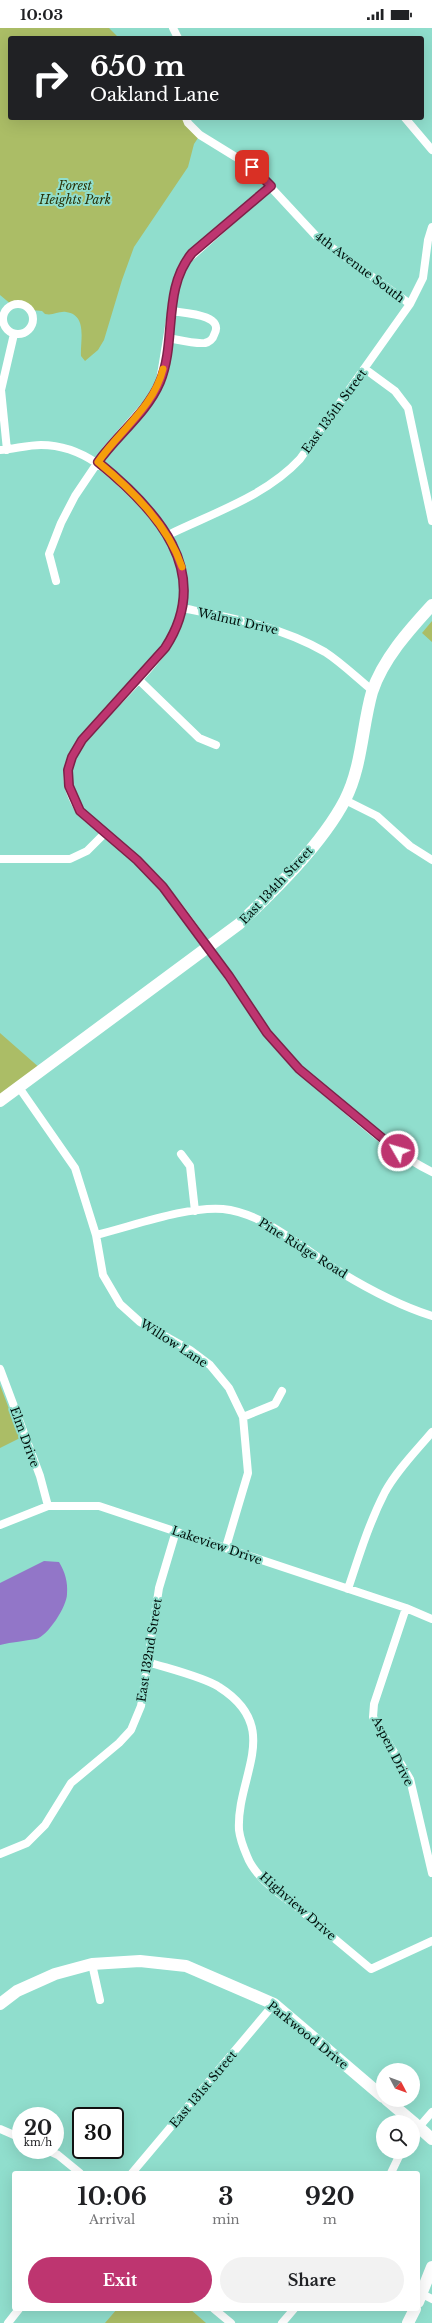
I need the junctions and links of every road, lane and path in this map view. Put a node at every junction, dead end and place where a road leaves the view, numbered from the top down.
1 (188, 120) edge
2 (407, 120) edge
3 (432, 150) edge
4 (271, 186) junction
5 (432, 228) edge
6 (410, 304) junction
7 (172, 311) junction
8 (14, 334) dead end
9 (168, 338) junction
10 (364, 369) junction
11 (4, 450) edge
12 (98, 462) junction
13 (432, 521) edge
14 (168, 535) junction
15 (56, 581) dead end
16 (432, 605) edge
17 (182, 608) junction
18 (138, 679) junction
19 (373, 691) junction
20 (216, 745) dead end
21 (345, 800) junction
22 (105, 832) junction
23 (0, 859) edge
24 (432, 860) edge
25 (207, 948) junction
26 (18, 1086) junction
27 (0, 1101) edge
28 (181, 1154) dead end
29 (432, 1172) edge
30 (195, 1210) junction
31 (96, 1235) junction
32 (432, 1316) edge
33 (0, 1369) edge
34 (282, 1391) dead end
35 (243, 1417) junction
36 (432, 1432) edge
37 (48, 1506) junction
38 (0, 1525) edge
39 (176, 1531) junction
40 (226, 1548) junction
41 (348, 1589) junction
42 (406, 1608) junction
43 (432, 1619) edge
44 (148, 1662) junction
45 (0, 1854) edge
46 (432, 1873) edge
47 (432, 1940) edge
48 (92, 1964) junction
49 (100, 2000) dead end
50 (0, 2004) edge
51 (274, 2004) junction
52 (376, 2091) edge
53 (394, 2107) edge
54 (432, 2112) edge
55 (403, 2115) edge
56 (420, 2121) edge
57 (0, 2129) edge
58 (420, 2130) edge
59 (12, 2134) edge
60 (432, 2139) edge
61 (63, 2159) edge
62 (398, 2159) edge
63 (78, 2171) edge
64 (134, 2171) edge
65 (392, 2171) edge
66 (432, 2267) edge
67 (424, 2299) edge
68 (18, 2311) edge
69 (216, 2311) edge
70 (292, 2311) edge
71 (414, 2311) edge
72 (8, 2323) edge
73 (230, 2323) edge
74 (282, 2323) edge
75 (408, 2323) edge

1 - 4 street, 4th Avenue South
2 - 3 street
4 - 6 street, 4th Avenue South
4 - 7 street
5 - 6 street, East 135th Street
6 - 10 street, East 135th Street
7 - 9 street
7 - 9 street
8 - 11 street
9 - 12 street
10 - 13 street
10 - 14 street, East 135th Street
11 - 12 street
12 - 14 street
12 - 15 street
14 - 17 street
16 - 19 street, East 134th Street
17 - 18 street
17 - 19 street, Walnut Drive
18 - 20 street
18 - 22 street
19 - 21 street, East 134th Street
21 - 24 street
21 - 25 street, East 134th Street
22 - 23 street
22 - 25 street
25 - 26 street, East 134th Street
25 - 29 street
26 - 27 street, East 134th Street
26 - 31 street, Willow Lane
28 - 30 street
30 - 31 street, Pine Ridge Road
30 - 32 street, Pine Ridge Road
31 - 35 street, Willow Lane
33 - 37 street, Elm Drive
34 - 35 street
35 - 40 street, Willow Lane
36 - 41 street
37 - 38 street, Lakeview Drive
37 - 39 street, Lakeview Drive
39 - 40 street, Lakeview Drive
39 - 44 street, East 132nd Street
40 - 41 street, Lakeview Drive
41 - 42 street, Lakeview Drive
42 - 43 street, Lakeview Drive
42 - 46 street, Aspen Drive
44 - 45 street, East 132nd Street
44 - 47 street, Highview Drive
48 - 49 street
48 - 50 street, Parkwood Drive
48 - 51 street, Parkwood Drive
51 - 52 street, Parkwood Drive
51 - 64 street, East 131st Street
53 - 55 street
54 - 56 street
57 - 59 street
58 - 60 street
61 - 63 street
62 - 65 street
66 - 67 street
68 - 72 street
69 - 73 street
70 - 74 street
71 - 75 street

